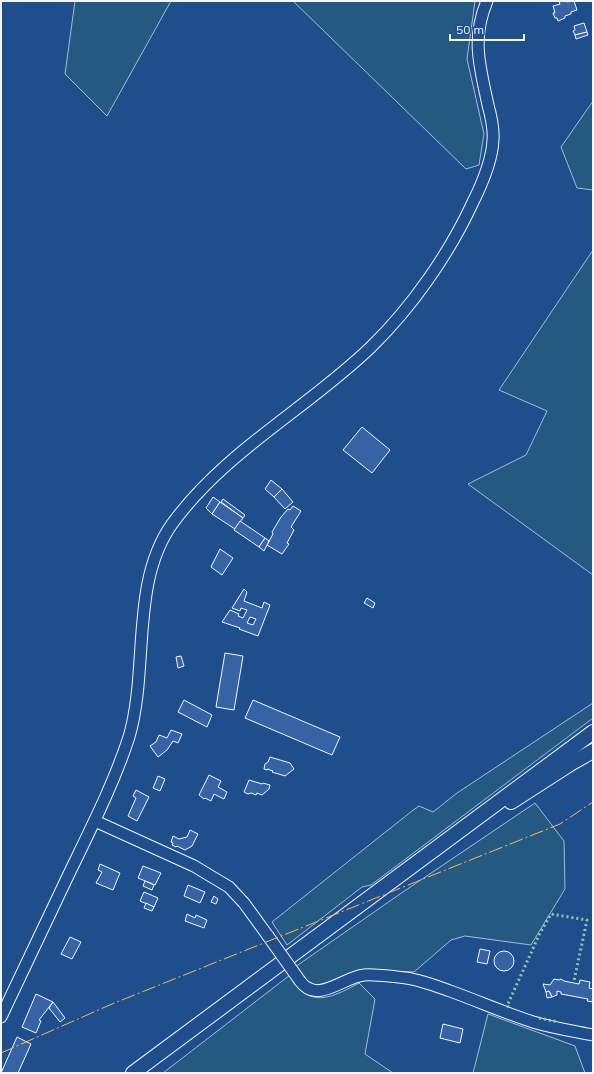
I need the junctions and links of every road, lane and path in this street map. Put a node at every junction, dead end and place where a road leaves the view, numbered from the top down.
1 (487, 1) edge
2 (593, 732) edge
3 (593, 751) edge
4 (95, 821) junction
5 (441, 845) junction
6 (1, 1017) edge
7 (593, 1034) edge
8 (133, 1073) edge

1 - 4 street
2 - 5 main road
3 - 5 main road
4 - 6 street
4 - 7 street, bridge
5 - 8 main road

